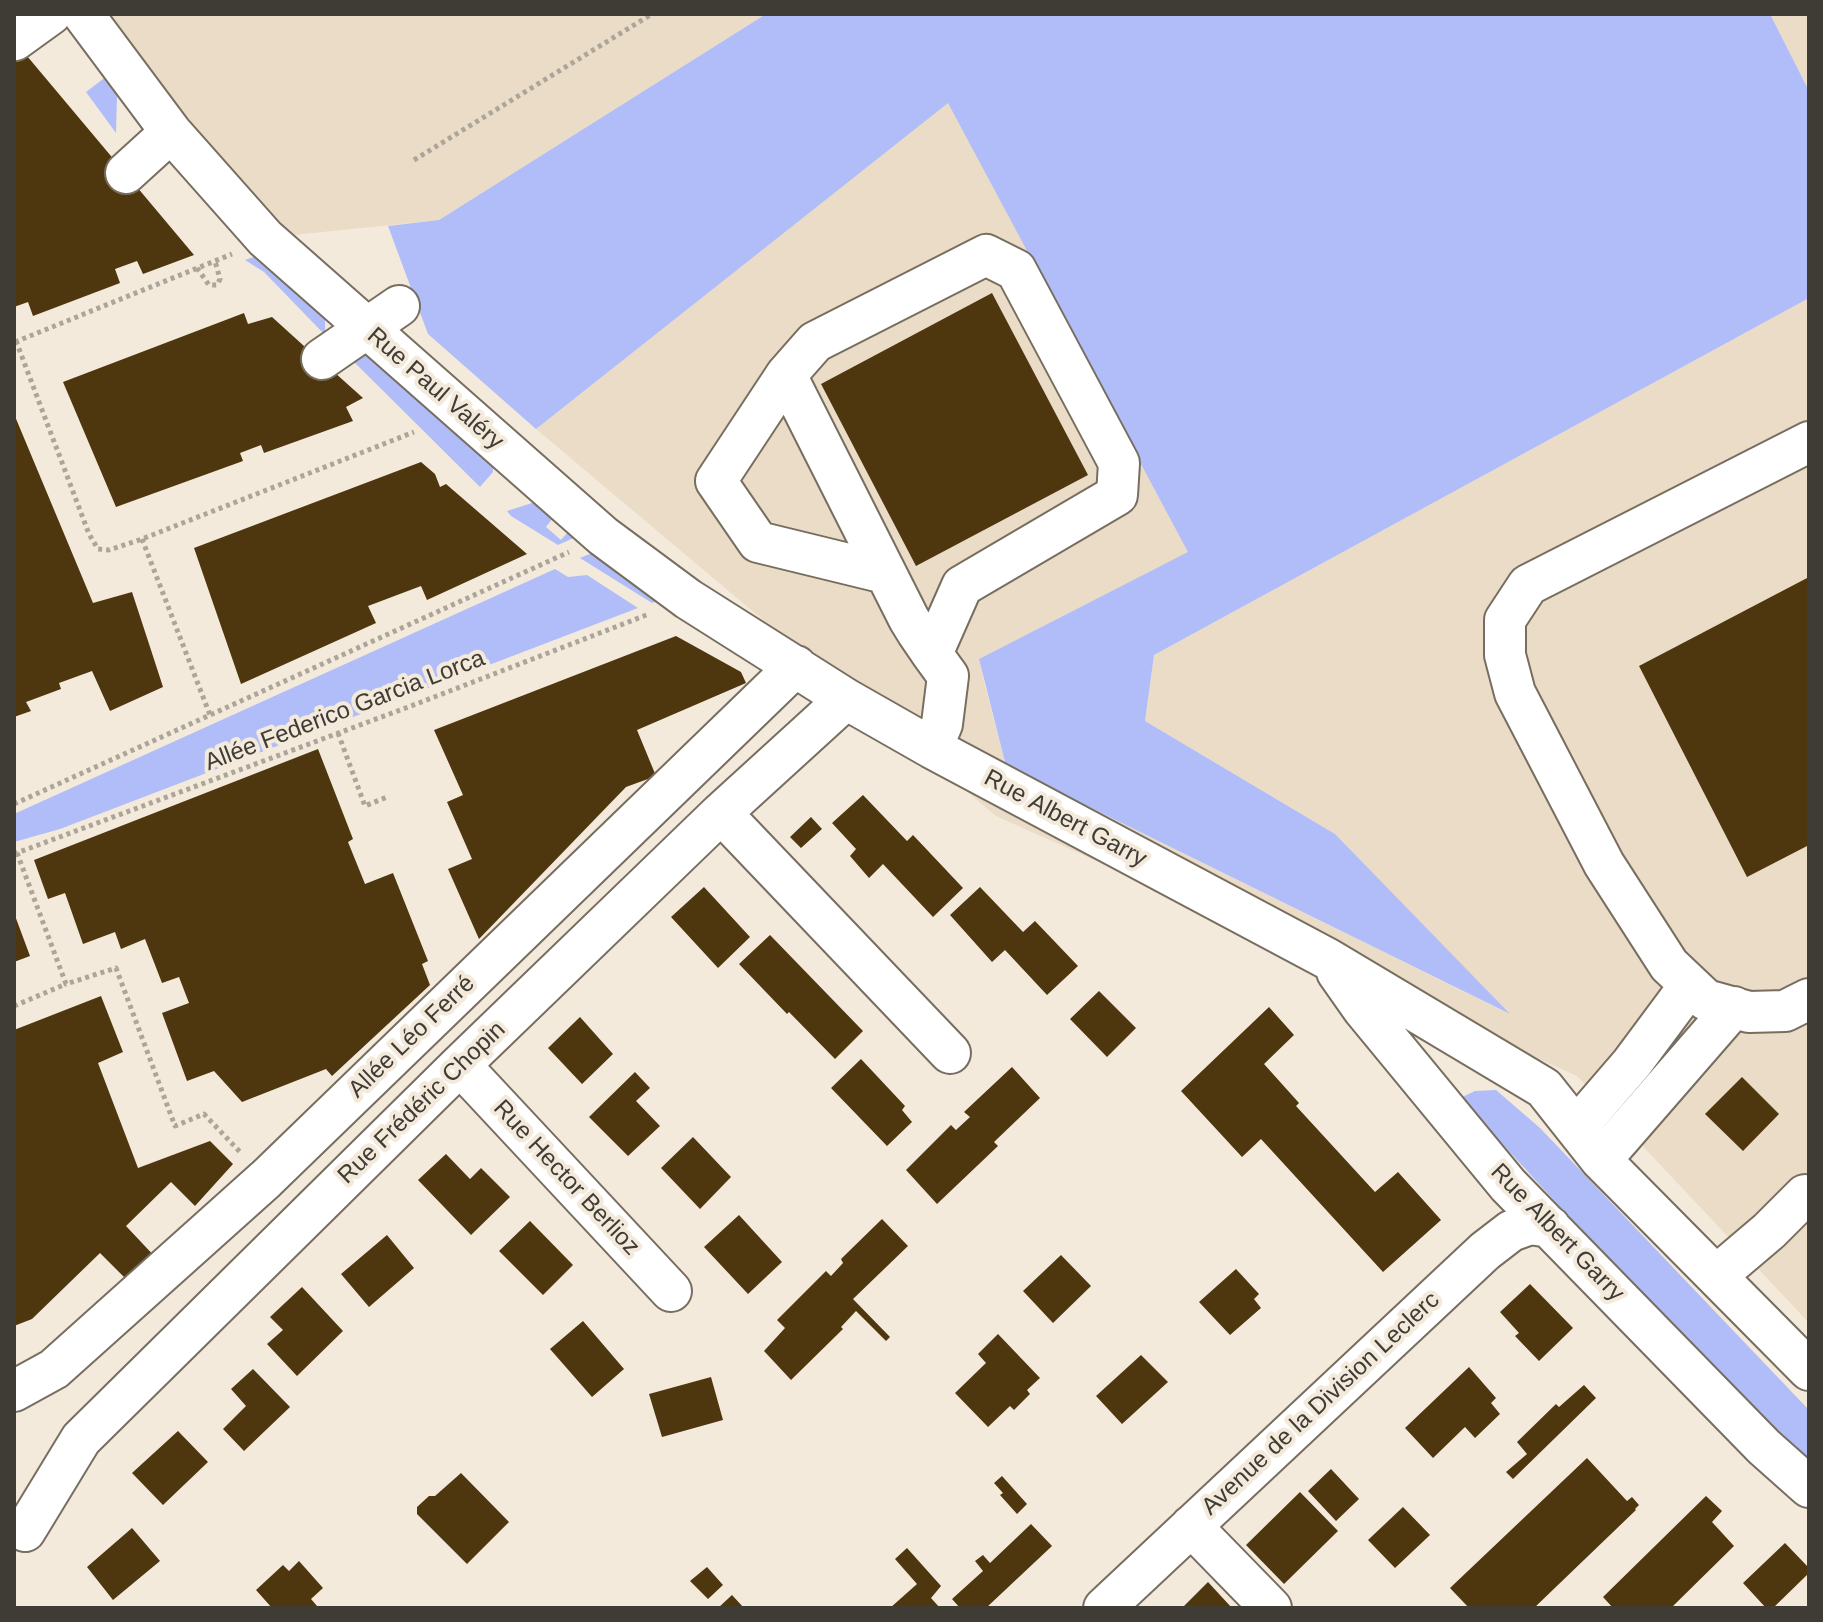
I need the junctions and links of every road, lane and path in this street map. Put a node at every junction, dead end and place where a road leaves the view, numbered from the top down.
1 (51, 14) edge
2 (83, 14) edge
3 (652, 14) edge
4 (15, 40) edge
5 (171, 132) junction
6 (414, 160) dead end
7 (126, 173) dead end
8 (265, 238) junction
9 (215, 261) junction
10 (197, 268) junction
11 (399, 306) dead end
12 (367, 329) junction
13 (15, 342) edge
14 (322, 359) dead end
15 (786, 375) junction
16 (414, 432) dead end
17 (1809, 442) edge
18 (603, 536) junction
19 (142, 539) junction
20 (885, 573) junction
21 (688, 599) junction
22 (940, 665) junction
23 (796, 666) junction
24 (846, 699) junction
25 (210, 715) junction
26 (338, 733) junction
27 (932, 748) junction
28 (387, 797) dead end
29 (14, 804) edge
30 (721, 813) junction
31 (16, 854) edge
32 (1328, 959) junction
33 (66, 984) junction
34 (1690, 985) junction
35 (1809, 999) edge
36 (14, 1006) edge
37 (1734, 1007) junction
38 (950, 1053) dead end
39 (460, 1065) junction
40 (1576, 1128) junction
41 (1601, 1160) junction
42 (266, 1179) junction
43 (1809, 1200) edge
44 (1550, 1227) junction
45 (1716, 1276) junction
46 (671, 1291) dead end
47 (1809, 1370) edge
48 (14, 1391) edge
49 (1809, 1487) edge
50 (1191, 1526) junction
51 (25, 1531) dead end
52 (1104, 1608) edge
53 (1271, 1608) edge

1 - 4 street
2 - 5 street, Rue Paul Valéry
3 - 6 path
5 - 7 street
5 - 8 street, Rue Paul Valéry
8 - 9 path
8 - 12 street, Rue Paul Valéry
9 - 10 path
9 - 10 path
10 - 13 path
11 - 12 street
12 - 14 street
12 - 18 street, Rue Paul Valéry
13 - 19 path
15 - 20 street
15 - 20 street
15 - 22 street
16 - 19 path
17 - 34 street
18 - 21 street, Rue Paul Valéry
18 - 25 path, Allée Federico Garcia Lorca
19 - 25 path
20 - 22 street
21 - 23 street, Rue Paul Valéry
21 - 26 path, Allée Federico Garcia Lorca
22 - 27 street
23 - 24 street, Rue Paul Valéry
23 - 42 street, Allée Léo Ferré
24 - 27 street, Rue Albert Garry
24 - 30 street, Rue Frédéric Chopin
25 - 29 path, Allée Federico Garcia Lorca
26 - 28 path
26 - 31 path, Allée Federico Garcia Lorca
27 - 32 street, Rue Albert Garry
30 - 38 street
30 - 39 street, Rue Frédéric Chopin
31 - 33 path
32 - 40 street, Rue Albert Garry
32 - 44 street, Rue Albert Garry
33 - 36 path
33 - 42 path
34 - 37 street
34 - 40 street
35 - 37 street
37 - 41 street
39 - 46 street, Rue Hector Berlioz
39 - 51 street, Rue Frédéric Chopin
40 - 41 street, Rue Albert Garry
41 - 45 street, Rue Albert Garry
42 - 48 street, Allée Léo Ferré
43 - 45 street
44 - 49 street, Rue Albert Garry
44 - 50 street, Avenue de la Division Leclerc
45 - 47 street, Rue Albert Garry
50 - 52 street, Avenue de la Division Leclerc
50 - 53 street

